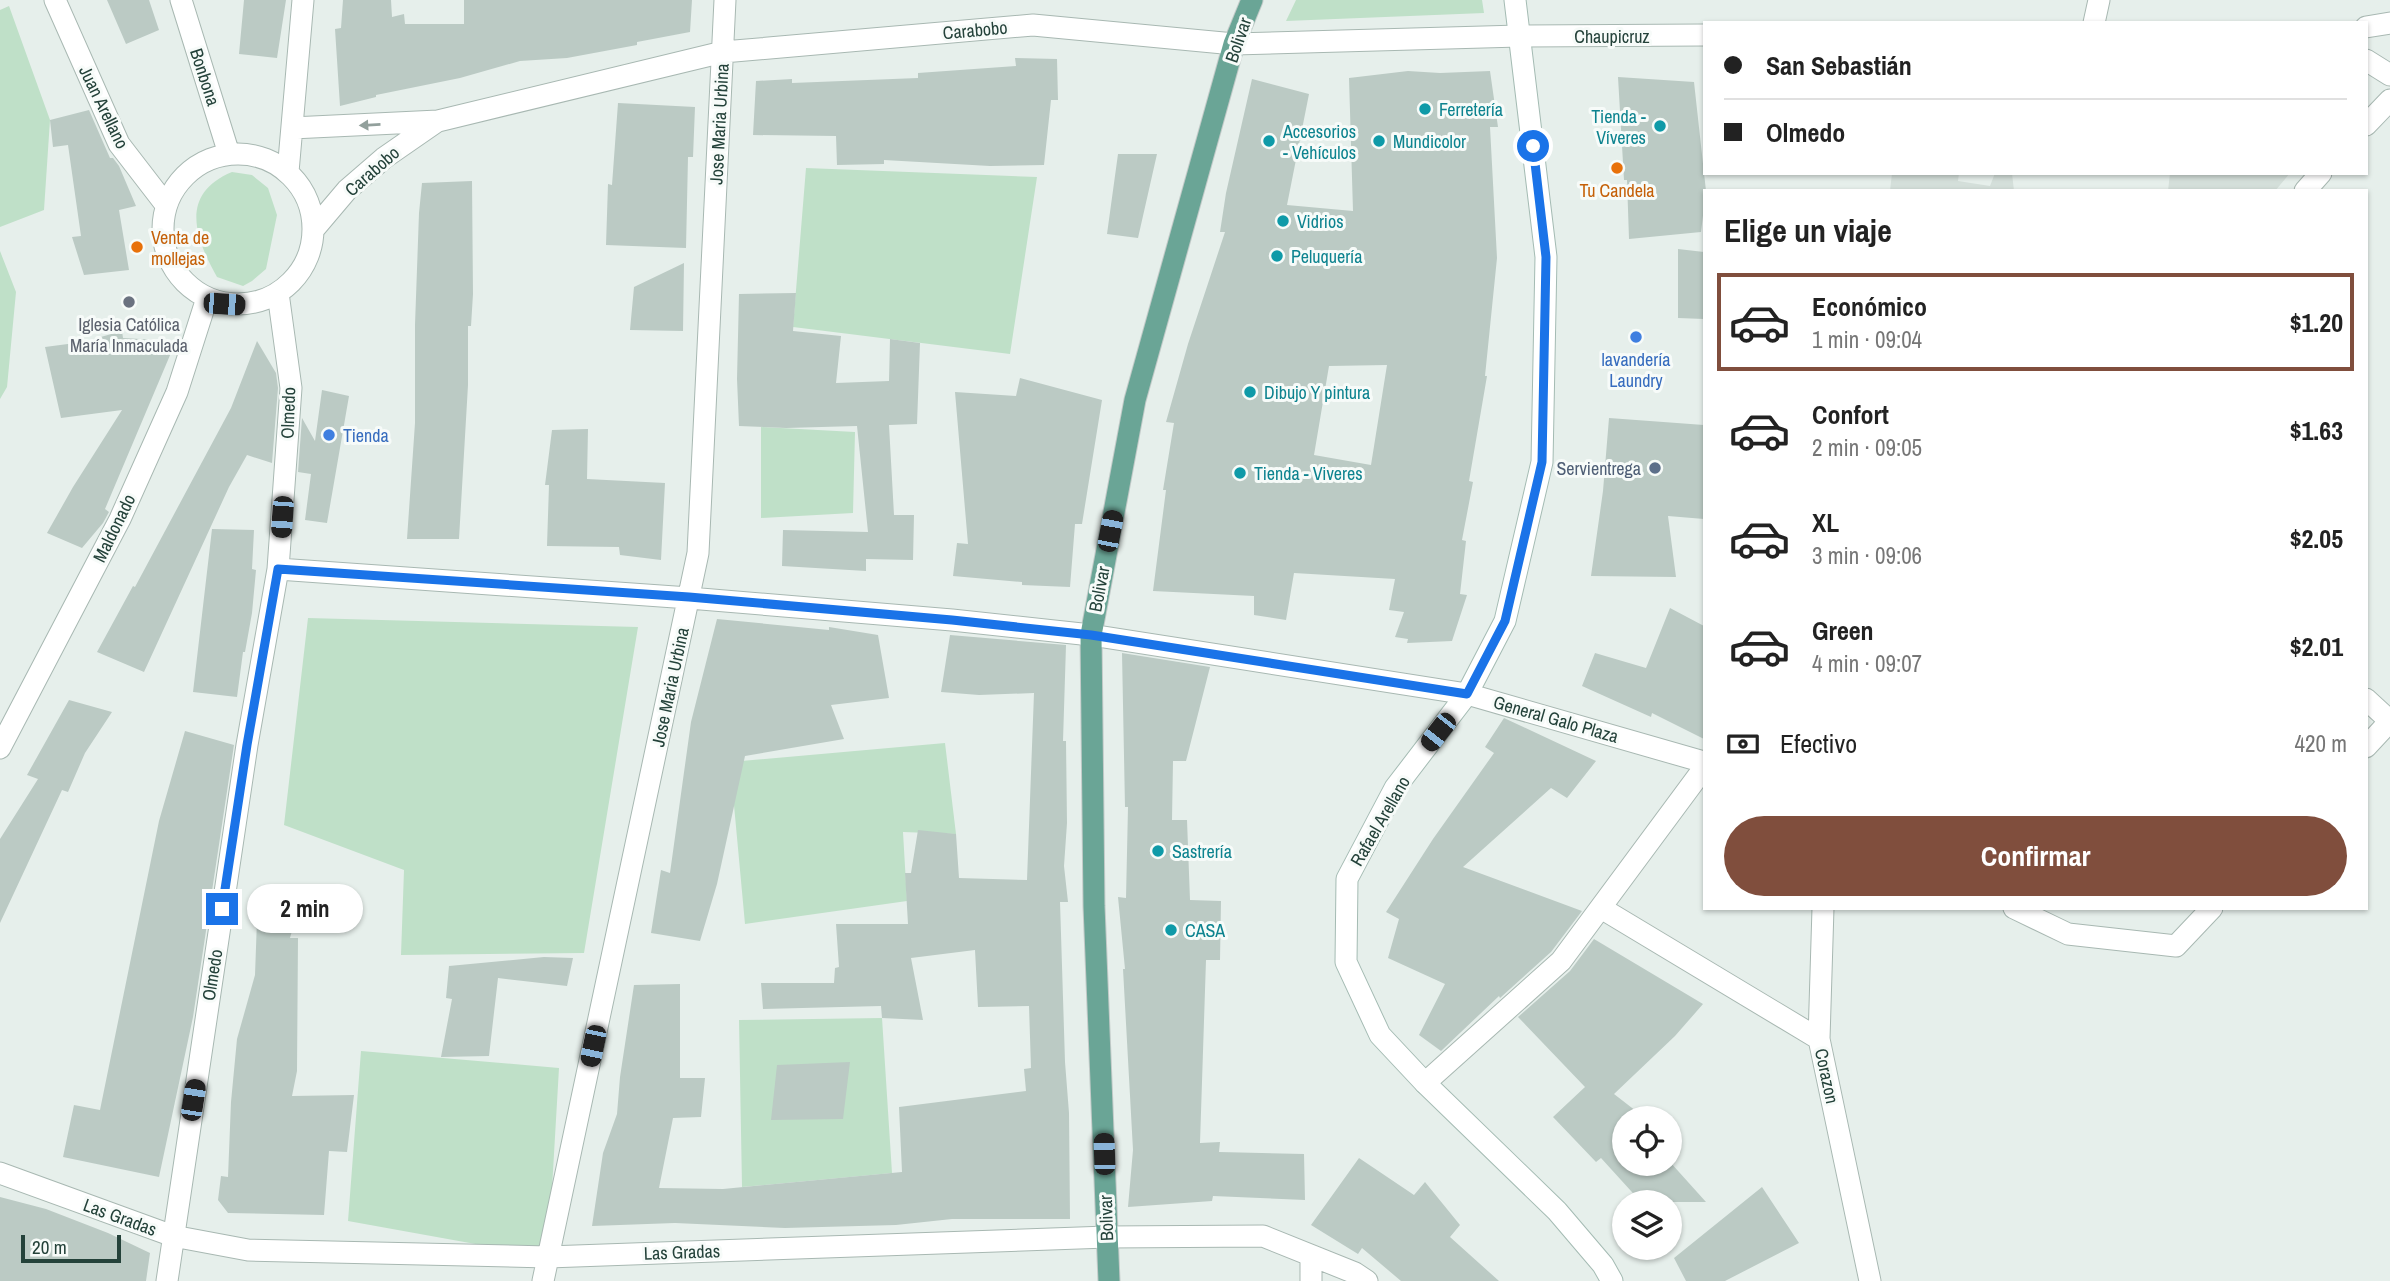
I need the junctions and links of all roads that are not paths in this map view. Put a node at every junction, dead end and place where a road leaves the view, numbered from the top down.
1 (55, 0) edge
2 (181, 0) edge
3 (303, 0) edge
4 (725, 0) edge
5 (1252, 0) edge
6 (1515, 0) edge
7 (2099, 0) edge
8 (2094, 21) edge
9 (2390, 23) edge
10 (2368, 27) edge
11 (1703, 35) edge
12 (1519, 36) junction
13 (1234, 44) junction
14 (723, 52) junction
15 (2368, 61) edge
16 (2390, 75) edge
17 (2390, 100) edge
18 (438, 121) junction
19 (2368, 123) edge
20 (292, 128) junction
21 (229, 154) junction
22 (288, 173) junction
23 (2319, 175) edge
24 (2307, 189) edge
25 (166, 205) junction
26 (314, 229) junction
27 (278, 293) junction
28 (207, 298) junction
29 (278, 569) junction
30 (689, 597) junction
31 (1091, 635) junction
32 (1467, 694) junction
33 (2368, 701) edge
34 (2390, 721) edge
35 (2368, 745) edge
36 (0, 748) edge
37 (1703, 762) edge
38 (1703, 769) edge
39 (1601, 908) junction
40 (1823, 910) edge
41 (2018, 910) edge
42 (2210, 910) edge
43 (1819, 1039) junction
44 (1425, 1083) junction
45 (0, 1173) edge
46 (173, 1236) junction
47 (1107, 1237) junction
48 (1311, 1256) junction
49 (548, 1257) junction
50 (167, 1281) edge
51 (543, 1281) edge
52 (1109, 1281) edge
53 (1311, 1281) edge
54 (1367, 1281) edge
55 (1612, 1281) edge
56 (1870, 1281) edge

1 - 25 street, Juan Arellano
2 - 21 street, Bonbona
3 - 20 street
4 - 14 street, Jose Maria Urbina
5 - 13 main road, Bolivar
6 - 12 street, Rafael Arellano
7 - 8 street
9 - 10 street
11 - 12 street, Chaupicruz
12 - 13 street, Carabobo
12 - 32 street, Rafael Arellano
13 - 14 street, Carabobo
13 - 31 main road, Bolivar
14 - 18 street, Carabobo
14 - 30 street, Jose Maria Urbina
15 - 16 street
17 - 19 street
18 -> 20 street, Carabobo
18 - 26 street, Carabobo
20 - 22 street
21 - 22 street
21 - 25 street
22 - 26 street
23 - 24 street
25 - 28 street
26 - 27 street
27 - 28 street
27 - 29 street, Olmedo
28 - 36 street, Maldonado
29 - 30 street, General Galo Plaza
29 - 46 street, Olmedo
30 - 31 street, General Galo Plaza
30 - 49 street, Jose Maria Urbina
31 - 32 street, General Galo Plaza
31 - 47 main road, Bolivar
32 - 37 street, General Galo Plaza
32 - 44 street, Rafael Arellano
33 - 34 street
34 - 35 street
38 - 39 street
39 - 43 street, Corazon
39 - 44 street
40 - 43 street
41 - 42 street
43 - 56 street, Corazon
44 - 55 street, Rafael Arellano
45 - 46 street, Las Gradas
46 - 49 street, Las Gradas
46 - 50 street, Olmedo
47 - 48 street, Las Gradas
47 - 49 street, Las Gradas
47 - 52 main road, Bolivar
48 - 53 street
48 - 54 street, Las Gradas
49 - 51 street, Jose Maria Urbina

